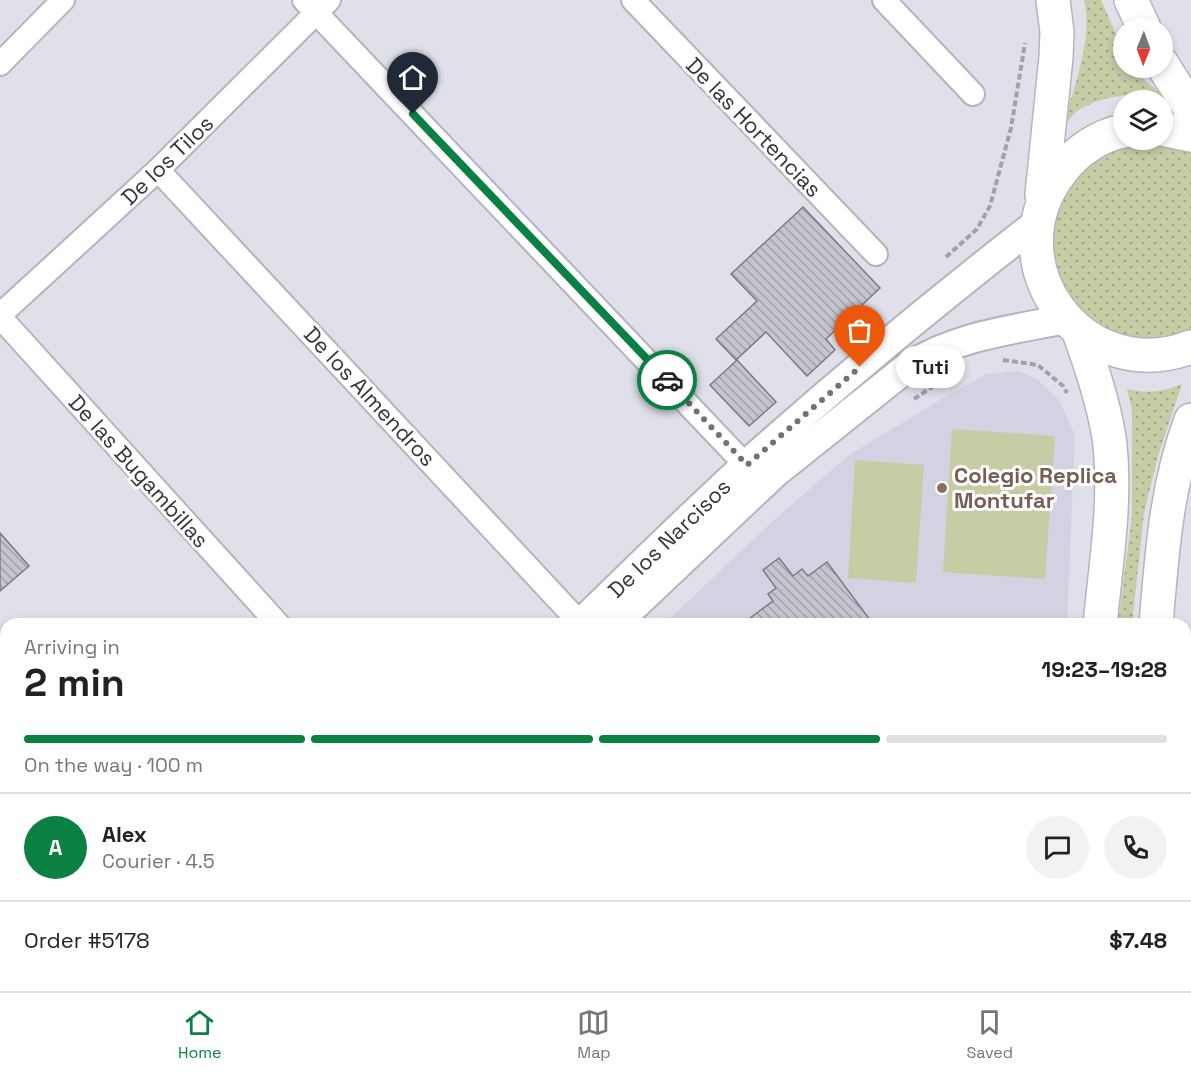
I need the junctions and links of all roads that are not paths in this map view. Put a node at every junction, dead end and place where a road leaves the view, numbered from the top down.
1 (63, 0) edge
2 (633, 0) edge
3 (884, 0) edge
4 (1053, 0) edge
5 (1131, 0) edge
6 (316, 4) edge
7 (1139, 18) edge
8 (0, 64) edge
9 (1171, 78) edge
10 (973, 94) dead end
11 (1191, 110) edge
12 (1173, 130) edge
13 (1113, 135) edge
14 (1191, 135) edge
15 (158, 170) junction
16 (1039, 215) junction
17 (876, 254) dead end
18 (0, 316) edge
19 (1072, 325) junction
20 (1191, 347) edge
21 (1191, 420) edge
22 (755, 475) junction
23 (273, 618) edge
24 (575, 618) edge
25 (587, 618) edge
26 (621, 618) edge
27 (1101, 618) edge
28 (1157, 618) edge

1 - 8 street
2 - 17 street, De las Hortencias
3 - 10 street
4 - 16 highway
5 - 7 highway
6 - 15 street, De los Tilos
6 - 22 street
9 - 11 highway
12 - 14 highway
13 - 16 highway
15 - 18 street, De los Tilos
15 - 24 street, De los Almendros
16 - 19 highway
16 - 22 street, De los Narcisos
18 - 23 street, De las Bugambillas
19 - 20 highway
19 - 22 street, De los Narcisos
19 - 27 highway
21 - 28 highway
22 - 25 street, De los Narcisos
22 - 26 street, De los Narcisos

